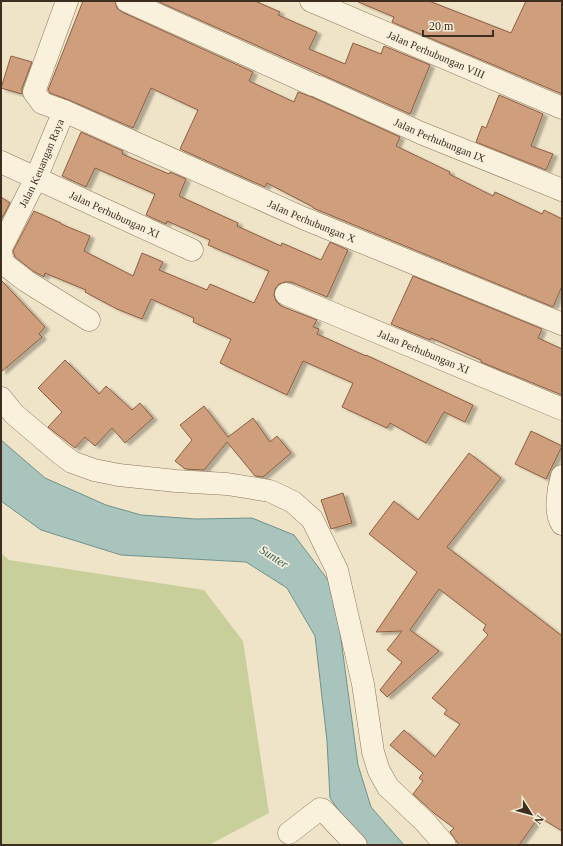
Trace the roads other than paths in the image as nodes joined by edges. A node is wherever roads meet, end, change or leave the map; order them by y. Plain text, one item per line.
1 (67, 1) edge
2 (126, 1) edge
3 (310, 1) edge
4 (562, 108) edge
5 (64, 111) junction
6 (1, 162) edge
7 (36, 178) junction
8 (562, 190) edge
9 (192, 250) dead end
10 (2, 255) edge
11 (286, 294) dead end
12 (89, 320) dead end
13 (562, 324) edge
14 (1, 398) edge
15 (562, 409) edge
16 (562, 476) edge
17 (562, 524) edge
18 (289, 833) dead end
19 (356, 845) edge
20 (445, 845) edge

1 - 5 street, Jalan Keuangan Raya
2 - 8 street, Jalan Perhubungan IX
3 - 4 street, Jalan Perhubungan VIII
5 - 7 street, Jalan Keuangan Raya
5 - 13 street, Jalan Perhubungan X
6 - 7 street, Jalan Perhubungan XI
7 - 9 street, Jalan Perhubungan XI
7 - 10 street, Jalan Keuangan Raya
10 - 12 street
11 - 15 street, Jalan Perhubungan XI
14 - 20 street
16 - 17 street
18 - 19 street

